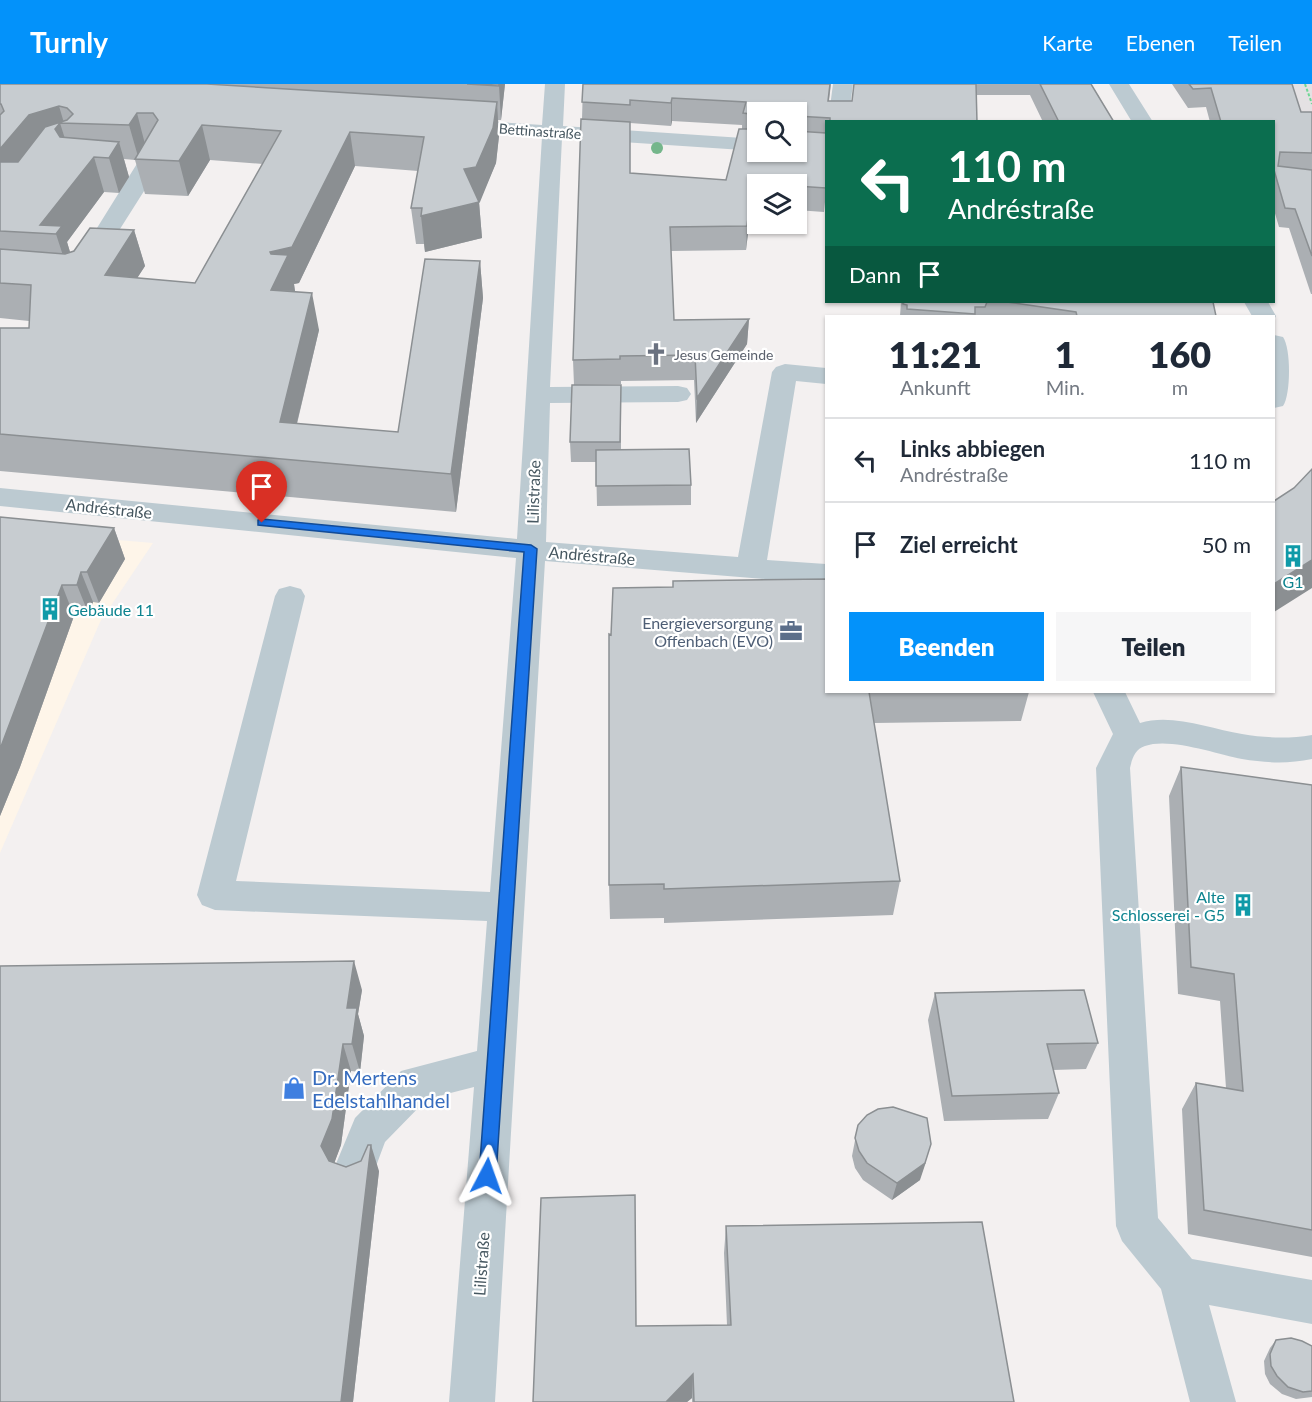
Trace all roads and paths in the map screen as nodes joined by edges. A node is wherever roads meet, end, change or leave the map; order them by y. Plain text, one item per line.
1 (555, 84) edge
2 (843, 84) edge
3 (1119, 84) edge
4 (1305, 84) edge
5 (1312, 104) edge
6 (838, 120) edge
7 (1142, 120) edge
8 (438, 124) edge
9 (552, 131) junction
10 (747, 144) edge
11 (124, 168) dead end
12 (76, 281) edge
13 (1275, 358) edge
14 (825, 376) edge
15 (1275, 388) edge
16 (678, 394) dead end
17 (537, 395) junction
18 (0, 497) edge
19 (531, 549) junction
20 (751, 568) junction
21 (825, 574) edge
22 (290, 596) dead end
23 (1109, 693) edge
24 (1131, 737) junction
25 (1312, 747) edge
26 (506, 908) junction
27 (495, 1064) junction
28 (354, 1171) edge
29 (1180, 1278) junction
30 (1312, 1302) edge
31 (472, 1402) edge
32 (1213, 1402) edge

1 - 9 street, Lilistraße
2 - 6 street
3 - 7 street
4 - 5 path
8 - 9 street, Bettinastraße
9 - 10 street, Bettinastraße
9 - 17 street, Lilistraße
11 - 12 street
13 - 15 street
14 - 20 street
16 - 17 street
17 - 19 street, Lilistraße
18 - 19 street, Andréstraße
19 - 20 street, Andréstraße
19 - 26 street, Lilistraße
20 - 21 street, Andréstraße
22 - 26 street
23 - 24 street
24 - 25 street
24 - 29 street
26 - 27 street, Lilistraße
27 - 28 street
27 - 31 street, Lilistraße
29 - 30 street
29 - 32 street

